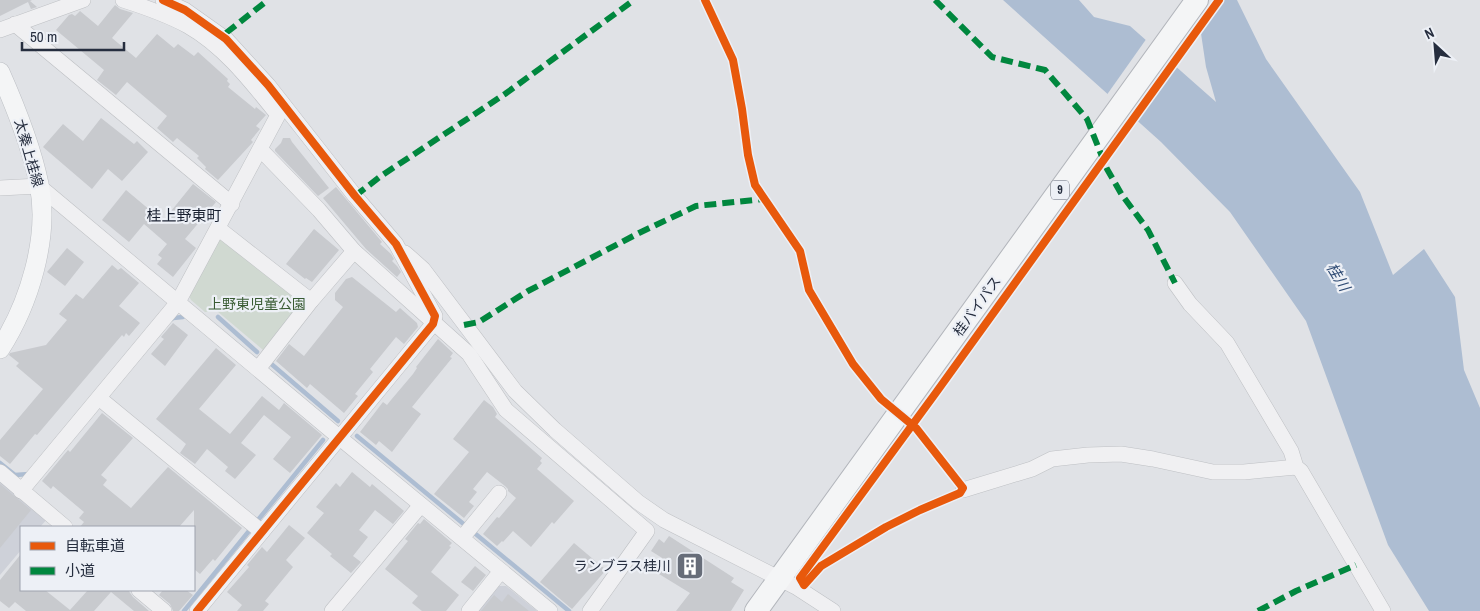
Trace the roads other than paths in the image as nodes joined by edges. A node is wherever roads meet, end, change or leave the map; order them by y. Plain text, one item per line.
1 (83, 0) edge
2 (123, 0) edge
3 (163, 0) edge
4 (1197, 0) edge
5 (15, 24) junction
6 (0, 30) edge
7 (0, 72) edge
8 (261, 150) junction
9 (39, 186) junction
10 (0, 188) edge
11 (232, 204) junction
12 (219, 228) junction
13 (396, 244) junction
14 (354, 251) junction
15 (1175, 283) dead end
16 (311, 301) junction
17 (178, 302) junction
18 (433, 324) junction
19 (0, 349) edge
20 (258, 369) junction
21 (99, 398) junction
22 (340, 438) junction
23 (1296, 467) junction
24 (0, 472) edge
25 (963, 490) dead end
26 (21, 491) junction
27 (499, 493) dead end
28 (421, 505) junction
29 (64, 526) edge
30 (262, 532) junction
31 (467, 532) junction
32 (501, 571) junction
33 (780, 579) junction
34 (140, 591) edge
35 (164, 611) edge
36 (197, 611) edge
37 (332, 611) edge
38 (469, 611) edge
39 (550, 611) edge
40 (590, 611) edge
41 (756, 611) edge
42 (832, 611) edge
43 (1383, 611) edge

1 - 5 street
2 - 8 street
3 - 13 street
4 - 33 highway, 桂バイパス / 9
5 - 6 street
5 - 11 street
7 - 9 main road, 太秦上桂線
8 - 11 street
8 - 14 street
9 - 10 street
9 - 17 street
9 - 19 main road, 太秦上桂線
11 - 12 street
12 - 16 street
12 - 17 street
13 - 18 street
13 - 33 street
14 - 16 street
14 - 18 street
15 - 23 street
16 - 20 street
17 - 20 street
17 - 21 street
18 - 22 street
18 - 40 street
20 - 22 street
21 - 26 street
21 - 30 street
22 - 28 street
22 - 30 street
23 - 25 street
23 - 43 street
24 - 26 street
26 - 29 street
27 - 31 street
28 - 31 street
28 - 37 street
30 - 36 street
31 - 32 street
32 - 38 street
32 - 39 street
33 - 41 highway, 桂バイパス / 9
33 - 42 street
34 - 35 street

